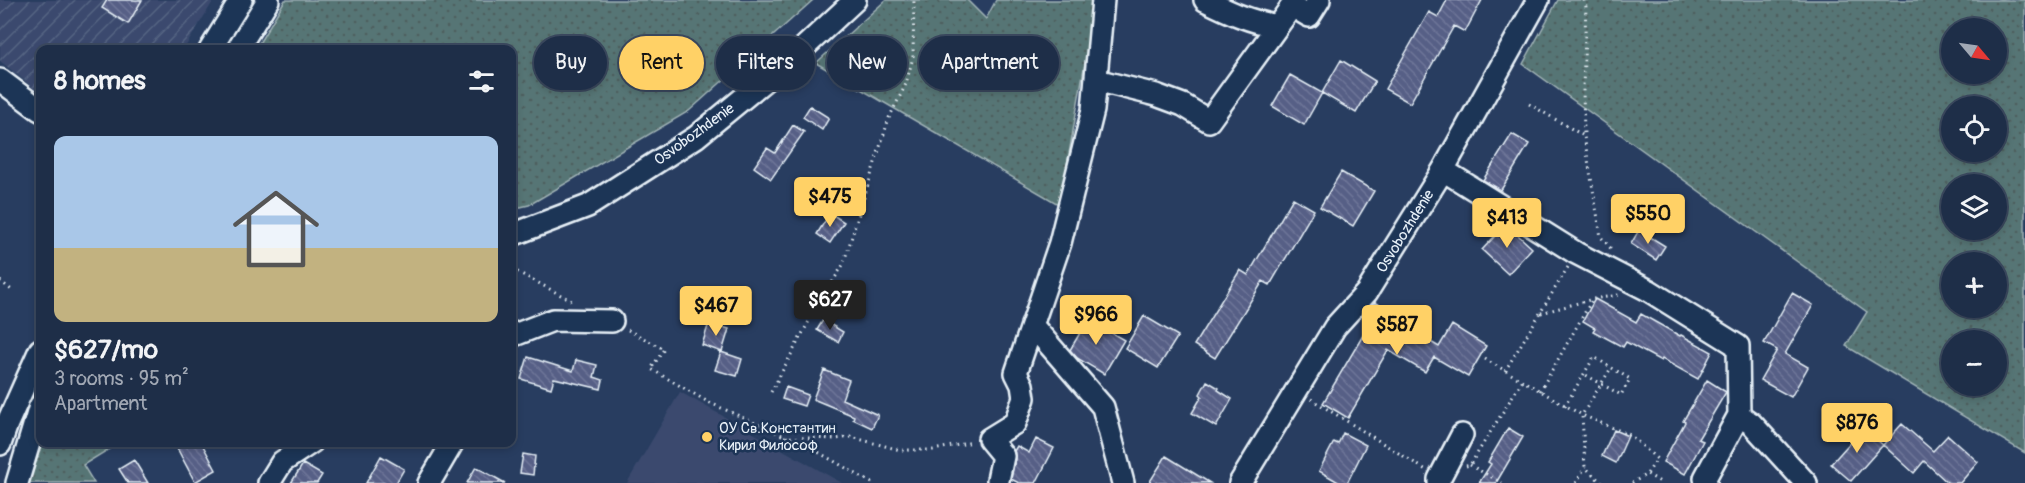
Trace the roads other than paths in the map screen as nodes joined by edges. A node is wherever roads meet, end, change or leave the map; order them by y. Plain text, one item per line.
1 (241, 0) edge
2 (267, 0) edge
3 (855, 0) edge
4 (1103, 0) edge
5 (1205, 0) edge
6 (1319, 0) edge
7 (1535, 1) edge
8 (1287, 3) edge
9 (1277, 26) junction
10 (213, 45) edge
11 (240, 45) edge
12 (0, 80) edge
13 (1096, 80) junction
14 (36, 107) edge
15 (1443, 170) junction
16 (516, 233) edge
17 (612, 321) road end
18 (1032, 325) junction
19 (516, 335) edge
20 (36, 359) edge
21 (1739, 415) junction
22 (36, 419) edge
23 (1461, 435) dead end
24 (0, 444) edge
25 (304, 447) edge
26 (450, 447) edge
27 (998, 480) dead end
28 (1439, 481) edge
29 (17, 483) edge
30 (269, 483) edge
31 (429, 483) edge
32 (1123, 483) edge
33 (1240, 483) edge
34 (1706, 483) edge
35 (1806, 483) edge

1 - 10 street
2 - 11 street
3 - 16 street, Osvobozhdenie
4 - 13 street
5 - 9 street
6 - 8 street
7 - 15 street, Osvobozhdenie
8 - 9 street
9 - 13 street
12 - 14 street
13 - 18 street
15 - 21 street
15 - 33 street, Osvobozhdenie
17 - 19 street
18 - 27 street
18 - 32 street
20 - 24 street
21 - 34 street
21 - 35 street
22 - 29 street
23 - 28 street
25 - 30 street
26 - 31 street

